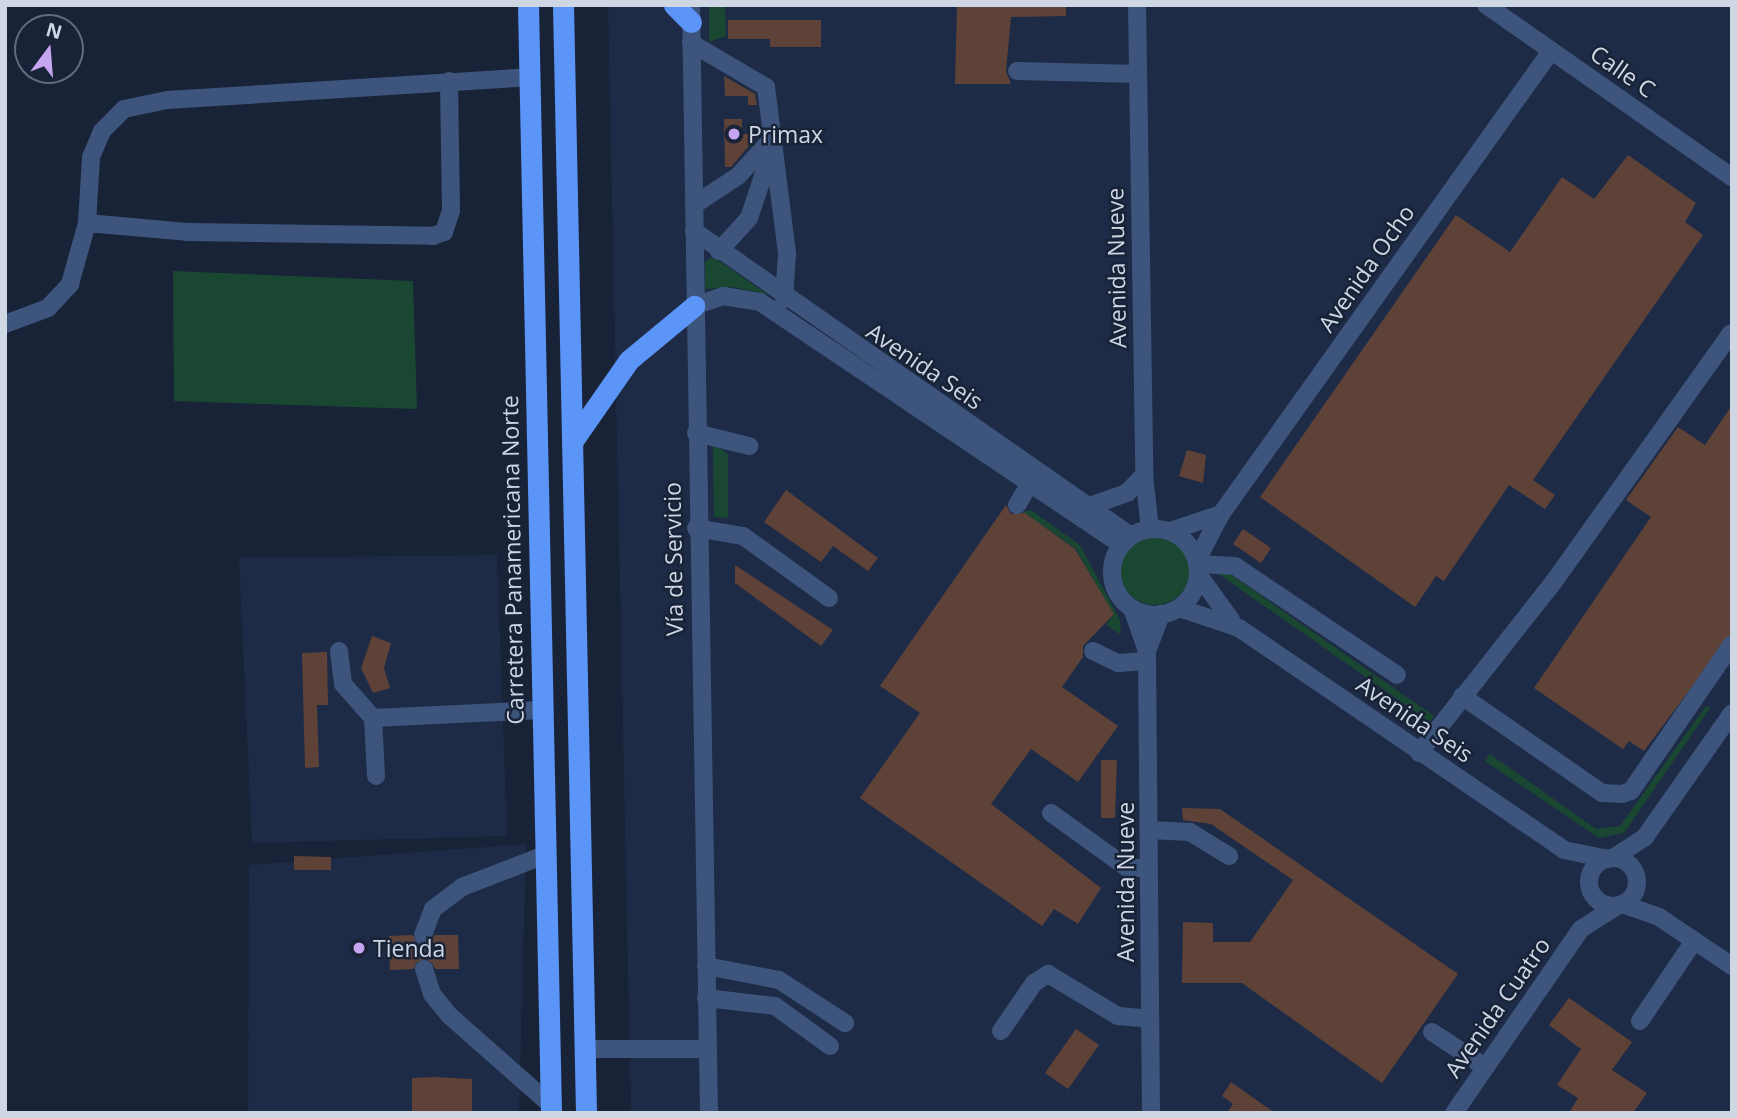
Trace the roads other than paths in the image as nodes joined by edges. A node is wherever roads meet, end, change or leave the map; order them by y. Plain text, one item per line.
1 (528, 5) edge
2 (564, 5) edge
3 (674, 5) edge
4 (1137, 5) edge
5 (1486, 5) edge
6 (691, 24) edge
7 (1551, 51) junction
8 (1017, 71) dead end
9 (1138, 74) junction
10 (529, 77) junction
11 (449, 81) junction
12 (772, 135) junction
13 (1732, 177) edge
14 (694, 205) junction
15 (87, 223) junction
16 (694, 231) junction
17 (719, 251) junction
18 (784, 299) junction
19 (694, 306) junction
20 (5, 324) edge
21 (1731, 332) edge
22 (696, 433) junction
23 (573, 441) junction
24 (749, 446) dead end
25 (1144, 475) junction
26 (1034, 477) junction
27 (1017, 505) dead end
28 (1089, 507) junction
29 (1071, 510) junction
30 (1221, 514) junction
31 (696, 527) junction
32 (1150, 529) junction
33 (1170, 531) junction
34 (1126, 540) junction
35 (1197, 566) junction
36 (829, 598) dead end
37 (1132, 608) junction
38 (1179, 608) junction
39 (1161, 614) junction
40 (1238, 628) junction
41 (1732, 644) edge
42 (339, 651) dead end
43 (1093, 651) dead end
44 (577, 652) junction
45 (540, 655) junction
46 (1147, 656) junction
47 (1397, 675) dead end
48 (1462, 696) junction
49 (542, 710) junction
50 (1732, 713) edge
51 (373, 718) junction
52 (1419, 753) junction
53 (376, 776) dead end
54 (1052, 813) dead end
55 (1149, 830) junction
56 (1645, 837) junction
57 (1564, 849) junction
58 (545, 855) junction
59 (1229, 856) dead end
60 (1610, 859) junction
61 (1149, 869) junction
62 (1637, 880) junction
63 (1589, 888) junction
64 (1620, 905) junction
65 (1658, 917) junction
66 (1581, 929) junction
67 (423, 935) tunnel mouth
68 (1694, 941) junction
69 (706, 966) junction
70 (1732, 966) edge
71 (425, 969) tunnel mouth
72 (706, 998) junction
73 (1150, 1019) junction
74 (1640, 1021) dead end
75 (845, 1023) dead end
76 (1001, 1031) dead end
77 (1432, 1032) dead end
78 (830, 1046) dead end
79 (585, 1049) junction
80 (707, 1049) junction
81 (1485, 1067) junction
82 (551, 1109) edge
83 (586, 1113) edge
84 (709, 1113) edge
85 (1151, 1113) edge
86 (1454, 1113) edge

1 - 10 highway, Carretera Panamericana Norte
2 - 23 highway
3 - 6 highway
4 - 9 street, Avenida Nueve
5 - 7 street, Calle C
6 - 12 street
6 - 14 street, Vía de Servicio
7 - 13 street, Calle C
7 - 30 street, Avenida Ocho
8 - 9 street
9 - 25 street, Avenida Nueve
10 - 11 street
10 - 45 highway, Carretera Panamericana Norte
11 - 15 street
11 - 15 street
12 - 14 street
12 - 17 street
12 - 18 street
14 - 16 street, Vía de Servicio
15 - 20 street
16 - 17 street, Avenida Seis
16 - 19 street, Vía de Servicio
17 - 18 street, Avenida Seis
18 - 26 street, Avenida Seis
19 - 22 street, Vía de Servicio
19 - 23 highway
19 - 26 street, Avenida Seis
21 - 48 street
22 - 24 street
22 - 31 street, Vía de Servicio
23 - 44 highway
25 - 28 street
25 - 32 street, Avenida Nueve
26 - 27 street
26 - 28 street, Avenida Seis
26 - 29 street, Avenida Seis
28 - 29 street
28 - 34 street, Avenida Seis
29 - 34 street, Avenida Seis
30 - 33 street
30 - 35 street, Avenida Ocho
31 - 36 street
31 - 69 street, Vía de Servicio
32 - 33 street
32 - 34 street
33 - 35 street
34 - 37 street
35 - 38 street
35 - 40 street, Avenida Seis
35 - 47 street
37 - 39 street
37 - 46 street, Avenida Nueve
38 - 39 street
38 - 40 street, Avenida Seis
39 - 46 street, Avenida Nueve
40 - 52 street, Avenida Seis
41 - 48 street
42 - 51 street
43 - 46 street
44 - 45 highway
44 - 79 highway
45 - 49 highway, Carretera Panamericana Norte
46 - 55 street, Avenida Nueve
48 - 52 street
49 - 51 street
49 - 58 highway, Carretera Panamericana Norte
50 - 56 street
51 - 53 street
52 - 57 street, Avenida Seis
54 - 61 street
55 - 59 street
55 - 61 street, Avenida Nueve
56 - 60 street
56 - 62 street
57 - 60 street
57 - 63 street
58 - 67 street
58 - 82 highway, Carretera Panamericana Norte
60 - 62 street
60 - 63 street
61 - 73 street, Avenida Nueve
62 - 64 street
62 - 65 street
63 - 64 street
63 - 66 street, Avenida Cuatro
64 - 65 street
64 - 66 street, Avenida Cuatro
65 - 68 street
66 - 81 street, Avenida Cuatro
68 - 70 street
68 - 74 street
69 - 72 street, Vía de Servicio
69 - 75 street
71 - 82 street
72 - 78 street
72 - 80 street, Vía de Servicio
73 - 76 street
73 - 85 street, Avenida Nueve
77 - 81 street
79 - 80 street
79 - 83 highway
80 - 84 street, Vía de Servicio
81 - 86 street, Avenida Cuatro

